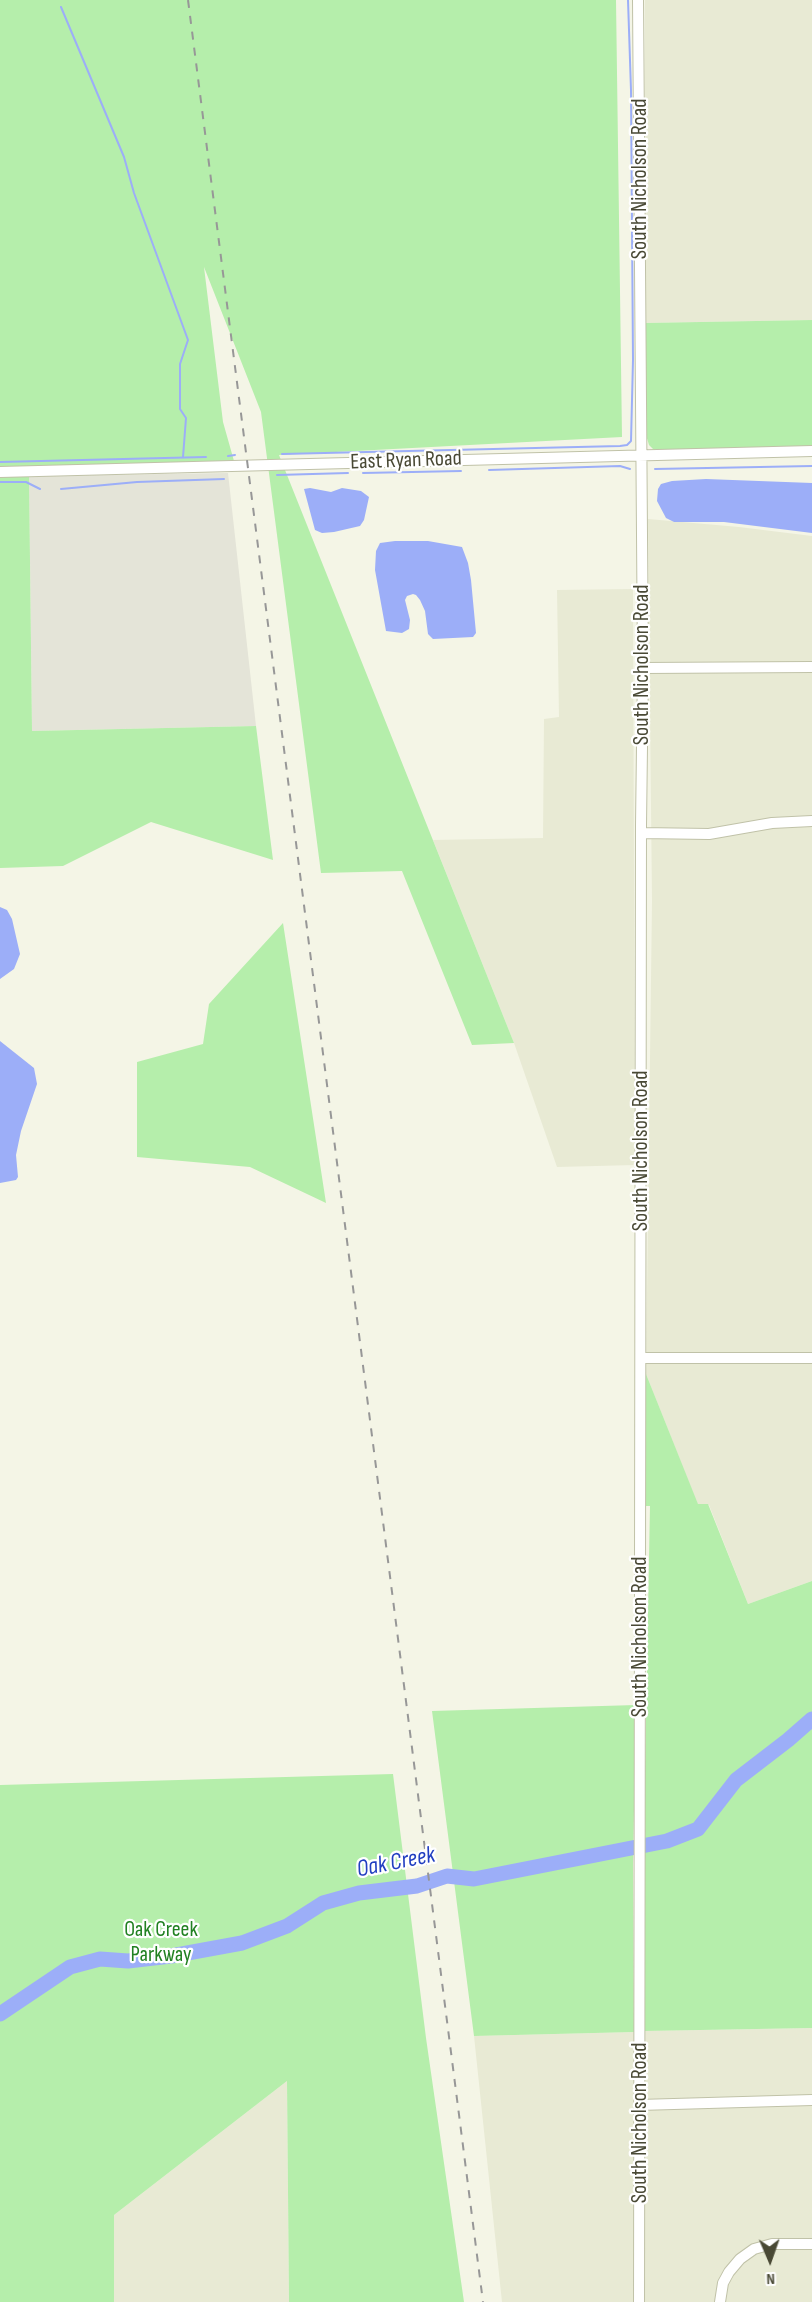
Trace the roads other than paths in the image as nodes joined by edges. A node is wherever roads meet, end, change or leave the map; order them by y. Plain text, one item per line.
1 (638, 0) edge
2 (812, 452) edge
3 (642, 455) junction
4 (0, 472) edge
5 (812, 667) edge
6 (643, 668) junction
7 (812, 821) edge
8 (641, 833) junction
9 (642, 1358) junction
10 (812, 1358) edge
11 (812, 2100) edge
12 (639, 2104) junction
13 (812, 2244) edge
14 (639, 2302) edge
15 (720, 2302) edge

1 - 3 street, South Nicholson Road
2 - 3 street, East Ryan Road
3 - 4 street, East Ryan Road
3 - 6 street, South Nicholson Road
5 - 6 street
6 - 8 street, South Nicholson Road
7 - 8 street
8 - 9 street, South Nicholson Road
9 - 10 street
9 - 12 street, South Nicholson Road
11 - 12 street
12 - 14 street, South Nicholson Road
13 - 15 street

